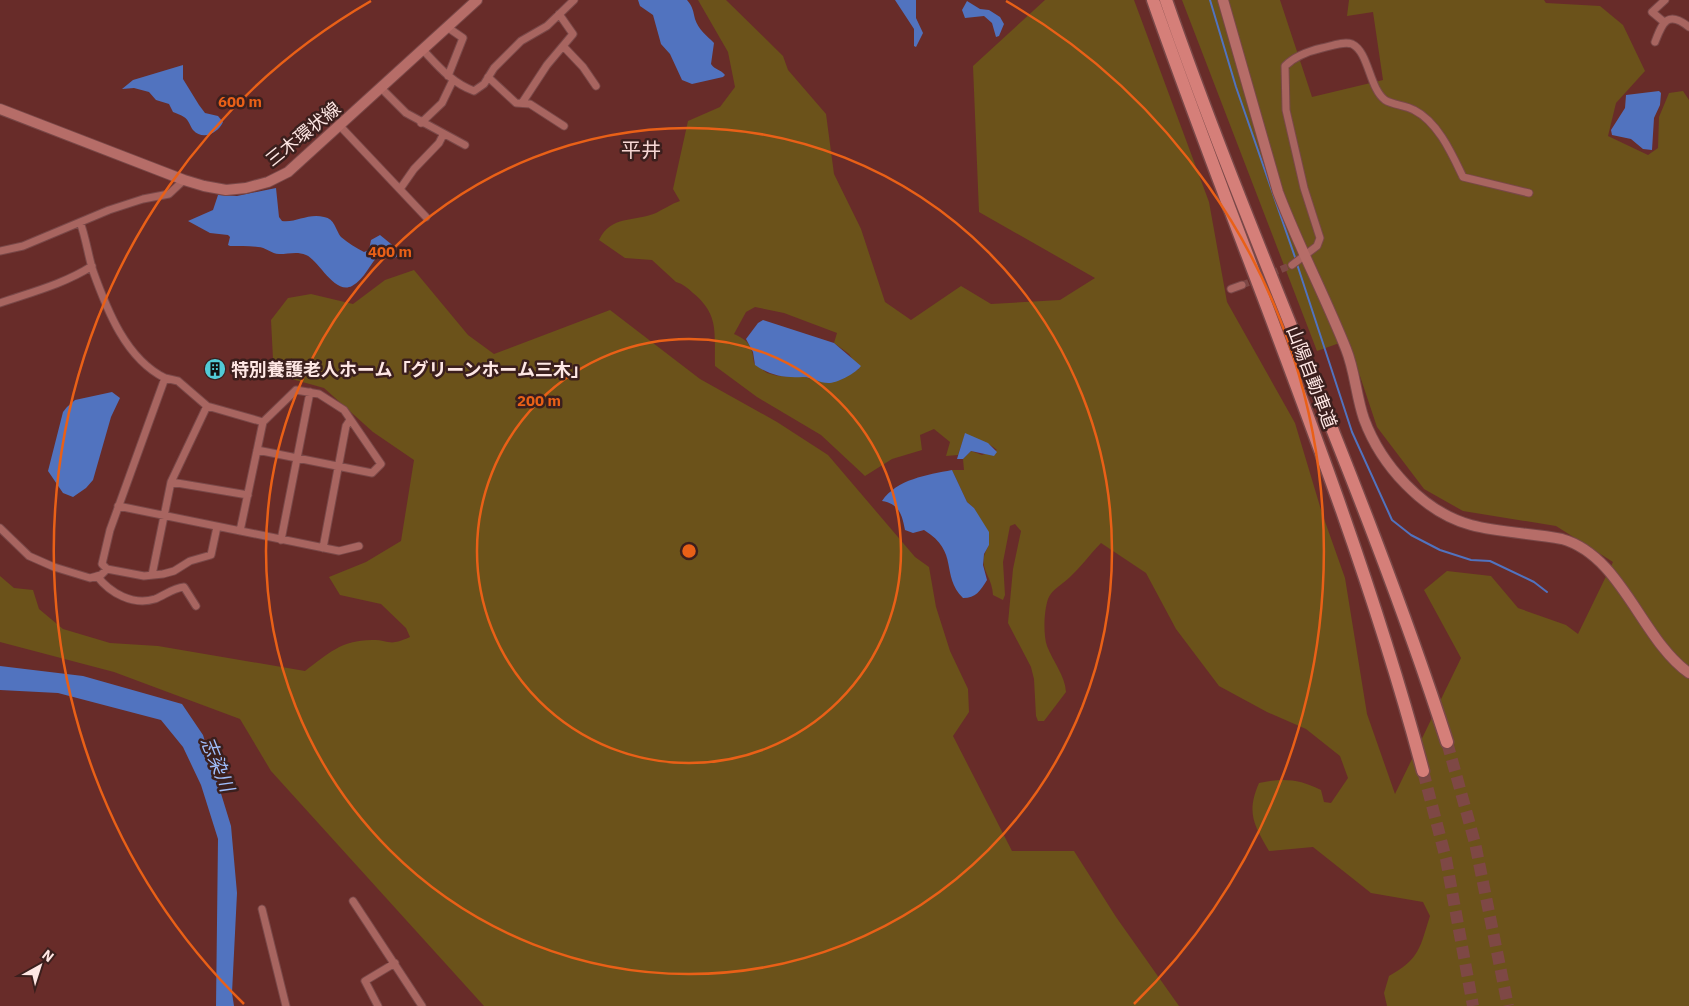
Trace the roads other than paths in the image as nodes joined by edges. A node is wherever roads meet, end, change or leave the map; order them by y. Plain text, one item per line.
1 (477, 0) edge
2 (574, 0) edge
3 (1153, 0) edge
4 (1166, 0) edge
5 (1223, 0) edge
6 (1665, 0) edge
7 (559, 14) junction
8 (1664, 22) junction
9 (447, 27) junction
10 (1689, 27) edge
11 (1655, 42) dead end
12 (564, 47) junction
13 (423, 50) junction
14 (488, 77) junction
15 (451, 78) junction
16 (596, 86) dead end
17 (382, 89) junction
18 (522, 103) junction
19 (0, 109) edge
20 (421, 122) junction
21 (340, 126) junction
22 (564, 126) dead end
23 (443, 135) junction
24 (465, 145) dead end
25 (184, 180) junction
26 (400, 189) junction
27 (1529, 193) dead end
28 (426, 217) dead end
29 (80, 222) junction
30 (0, 251) edge
31 (1304, 256) junction
32 (1292, 265) tunnel mouth
33 (92, 266) junction
34 (1242, 284) tunnel mouth
35 (1231, 289) dead end
36 (0, 303) edge
37 (165, 378) junction
38 (310, 392) junction
39 (207, 406) junction
40 (350, 420) junction
41 (263, 422) junction
42 (257, 450) junction
43 (297, 458) junction
44 (338, 466) junction
45 (171, 482) junction
46 (248, 495) junction
47 (118, 506) junction
48 (164, 516) junction
49 (217, 527) junction
50 (0, 528) edge
51 (240, 532) junction
52 (281, 540) junction
53 (359, 546) dead end
54 (323, 548) junction
55 (106, 568) junction
56 (152, 575) junction
57 (98, 576) junction
58 (196, 606) dead end
59 (1689, 673) edge
60 (1447, 742) tunnel mouth
61 (1423, 771) tunnel mouth
62 (353, 900) dead end
63 (262, 909) dead end
64 (394, 963) junction
65 (286, 1006) edge
66 (378, 1006) edge
67 (422, 1006) edge

1 - 9 street, 三木環状線
2 - 7 street
3 - 61 highway, 山陽自動車道
4 - 60 highway, 山陽自動車道
5 - 31 street
6 - 8 street
7 - 12 street
7 - 14 street
8 - 10 street
8 - 11 street
9 - 13 street, 三木環状線
9 - 15 street
12 - 16 street
12 - 18 street
13 - 15 street
13 - 17 street, 三木環状線
14 - 15 street
14 - 18 street
15 - 20 street
17 - 20 street
17 - 21 street, 三木環状線
18 - 22 street
19 - 25 street, 三木環状線
20 - 23 street
21 - 25 street, 三木環状線
21 - 26 street
23 - 24 street
23 - 26 street
25 - 29 street
26 - 28 street
27 - 31 street
29 - 30 street
29 - 33 street
31 - 32 street
31 - 59 street
33 - 36 street
33 - 37 street
34 - 35 street
37 - 39 street
37 - 47 street
38 - 40 street
38 - 41 street
38 - 43 street
39 - 41 street
39 - 45 street
40 - 44 street
40 - 44 street
41 - 42 street
42 - 43 street
42 - 46 street
43 - 44 street
43 - 52 street
44 - 54 street
45 - 46 street
45 - 48 street
46 - 51 street
47 - 48 street
47 - 55 street
48 - 49 street
48 - 56 street
49 - 51 street
49 - 56 street
50 - 57 street
51 - 52 street
52 - 54 street
53 - 54 street
55 - 56 street
55 - 57 street
57 - 58 street
62 - 64 street
63 - 65 street
64 - 66 street
64 - 67 street

